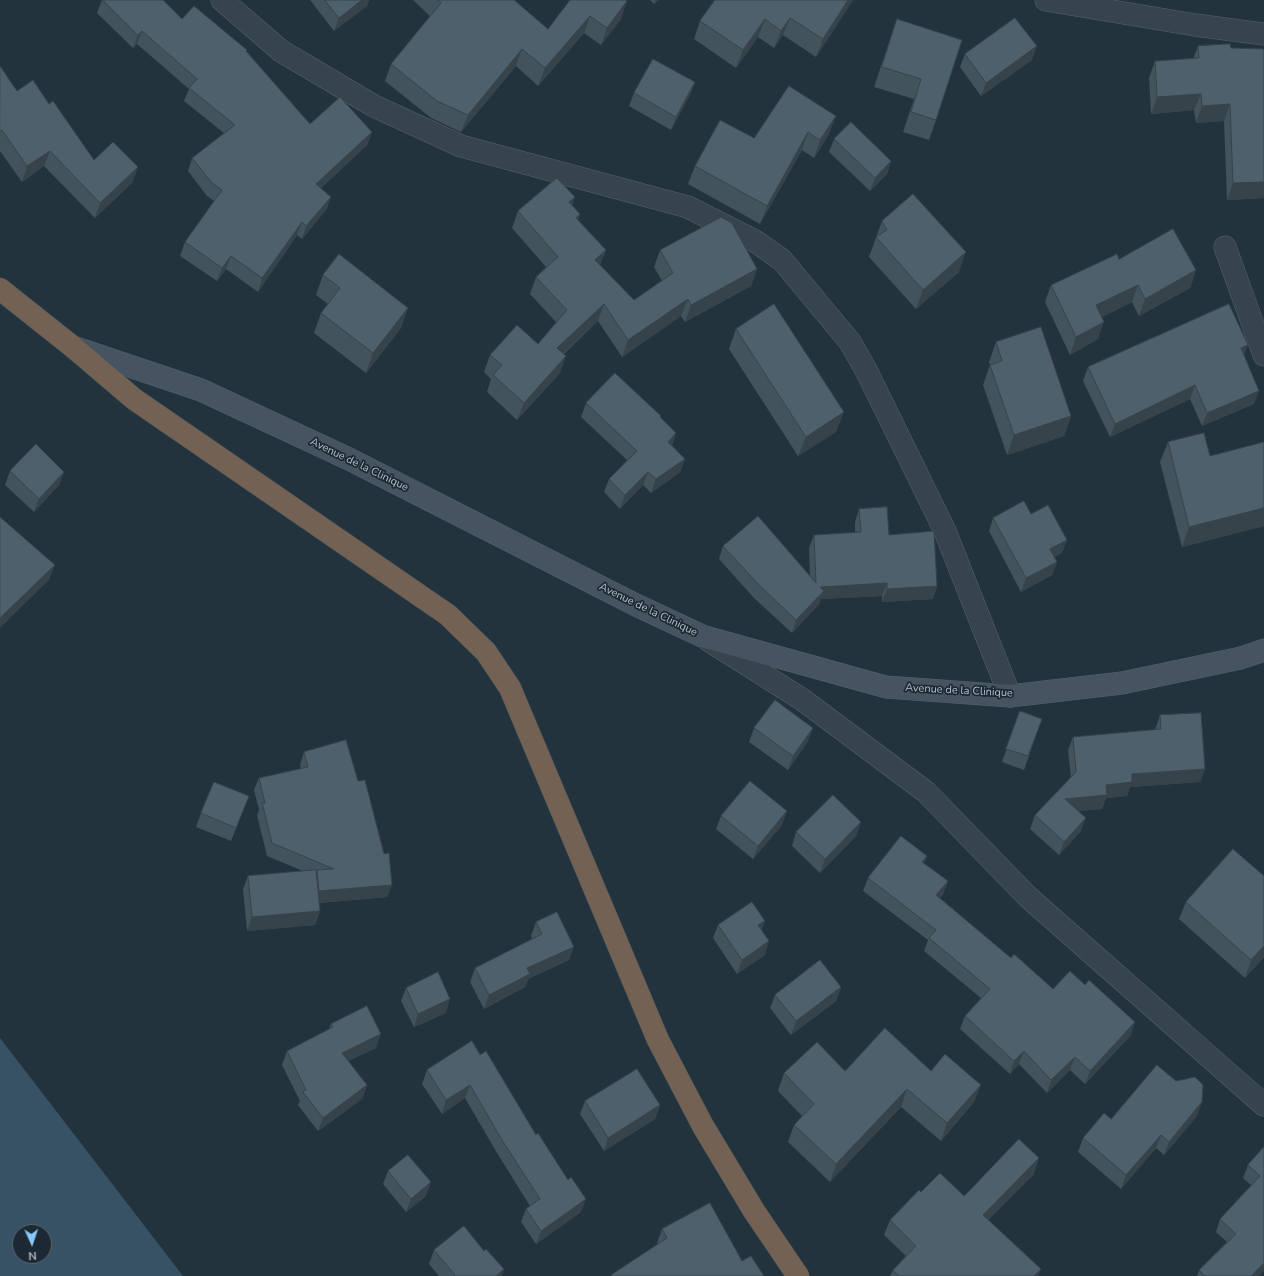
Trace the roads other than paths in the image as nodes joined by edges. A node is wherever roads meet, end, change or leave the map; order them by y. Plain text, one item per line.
1 (222, 0) edge
2 (1046, 0) edge
3 (1264, 34) edge
4 (1224, 247) dead end
5 (0, 289) edge
6 (73, 347) junction
7 (1264, 355) edge
8 (702, 636) junction
9 (1264, 650) edge
10 (1010, 696) junction
11 (1264, 1105) edge
12 (798, 1276) edge

1 - 10 street
2 - 3 street
4 - 7 street
5 - 6 highway
6 - 8 street, Avenue de la Clinique
6 - 12 highway
8 - 10 street, Avenue de la Clinique
8 - 11 street
9 - 10 street, Avenue de la Clinique

